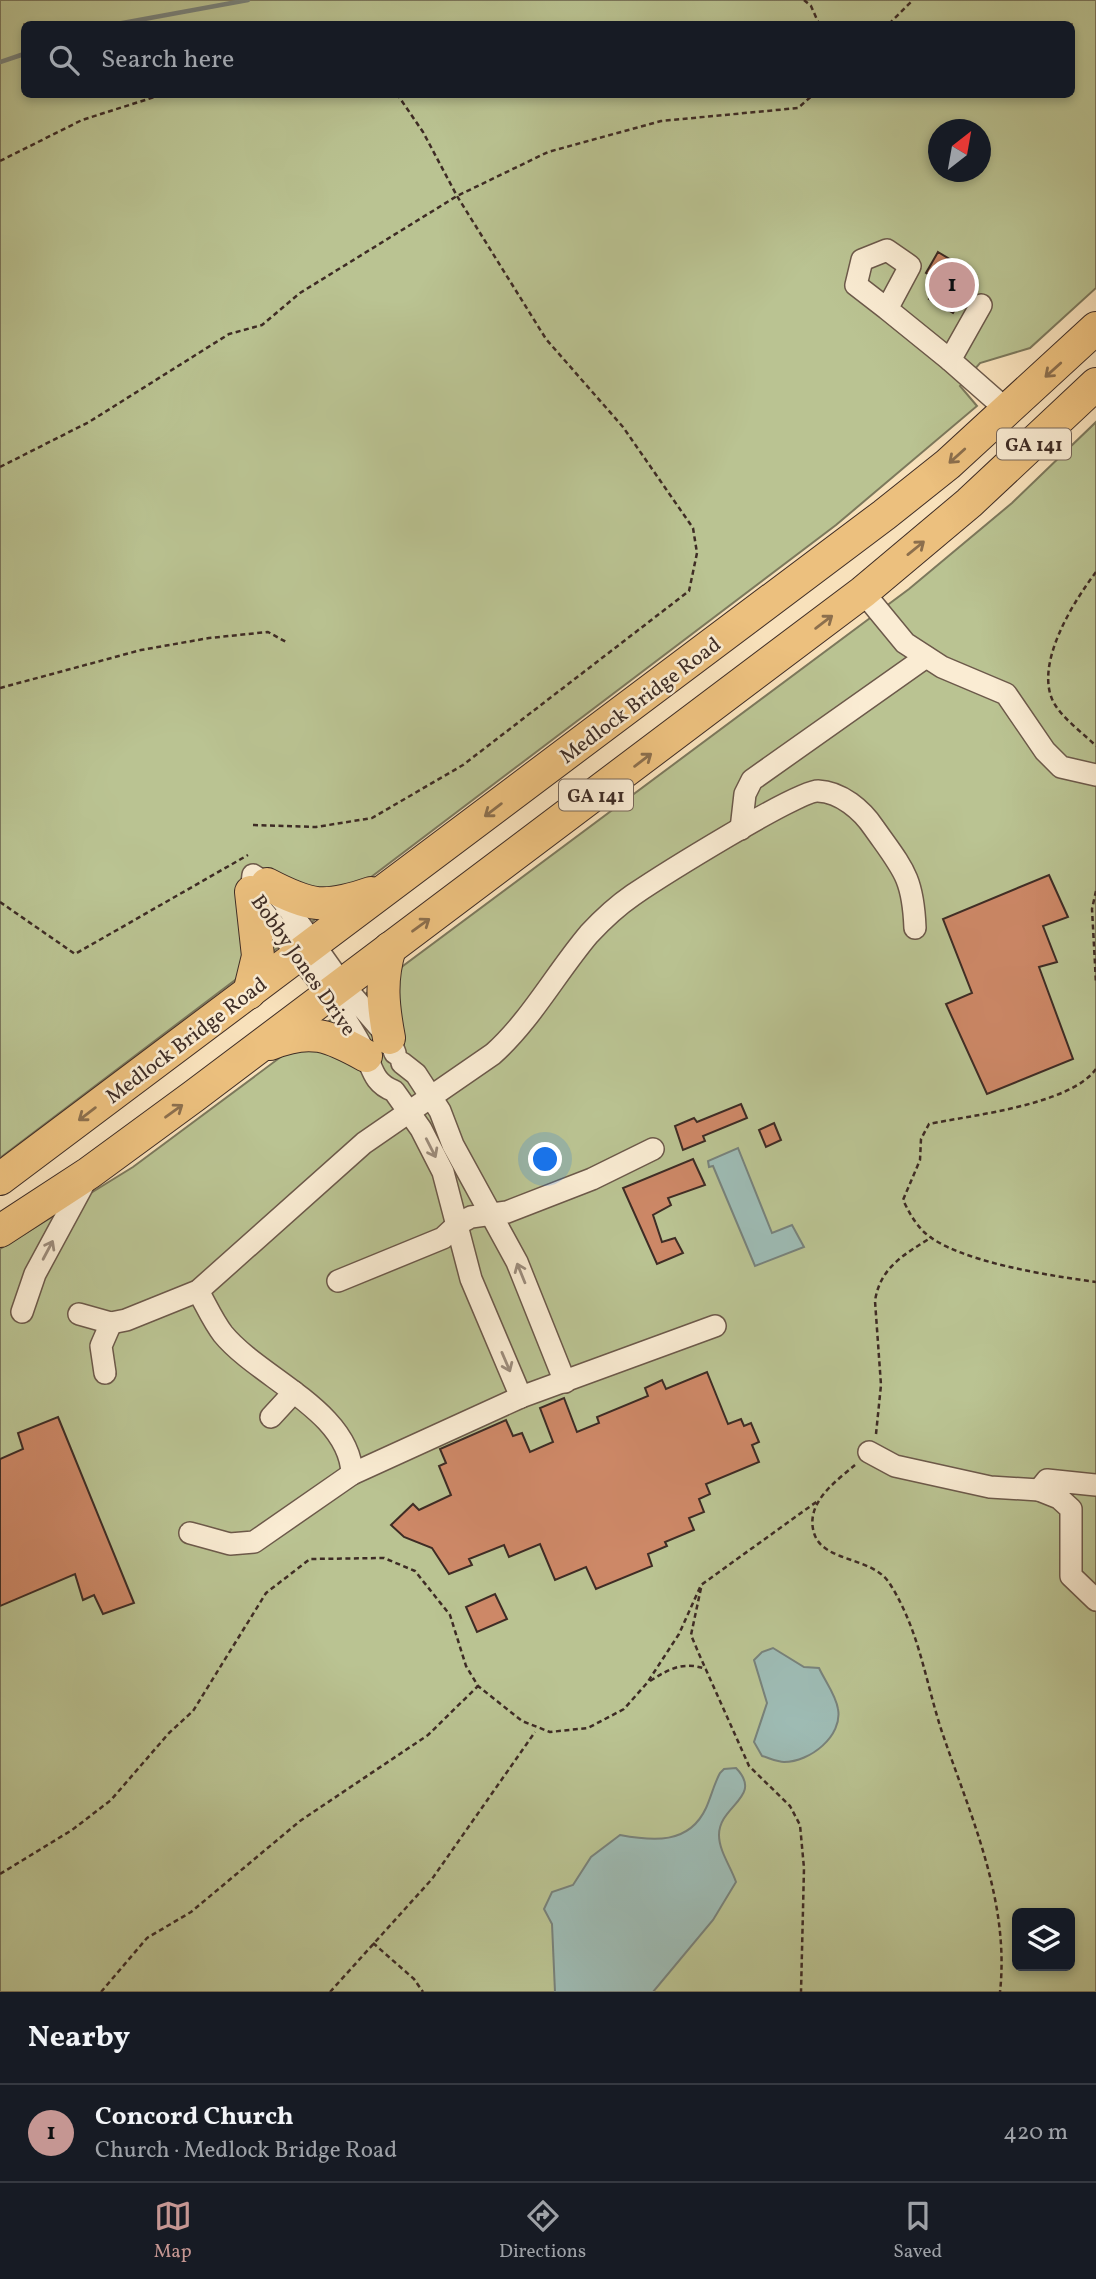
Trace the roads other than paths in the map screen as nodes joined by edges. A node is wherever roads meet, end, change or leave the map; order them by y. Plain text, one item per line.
1 (981, 305) dead end
2 (887, 309) dead end
3 (1096, 328) edge
4 (950, 360) junction
5 (1096, 384) edge
6 (1008, 411) junction
7 (863, 592) junction
8 (926, 657) junction
9 (1096, 775) edge
10 (741, 830) junction
11 (392, 886) junction
12 (259, 888) junction
13 (915, 928) dead end
14 (390, 948) junction
15 (306, 950) junction
16 (335, 990) junction
17 (249, 993) junction
18 (253, 1052) junction
19 (394, 1057) junction
20 (430, 1095) junction
21 (408, 1110) junction
22 (653, 1149) dead end
23 (89, 1173) junction
24 (0, 1179) edge
25 (489, 1215) junction
26 (458, 1224) junction
27 (0, 1231) edge
28 (338, 1280) dead end
29 (198, 1291) junction
30 (22, 1312) dead end
31 (79, 1314) dead end
32 (111, 1323) junction
33 (715, 1326) dead end
34 (105, 1373) dead end
35 (565, 1382) junction
36 (293, 1392) junction
37 (521, 1397) junction
38 (271, 1416) dead end
39 (869, 1452) road end
40 (352, 1474) junction
41 (1096, 1485) edge
42 (1039, 1490) junction
43 (1096, 1493) edge
44 (1072, 1525) junction
45 (190, 1533) dead end
46 (1096, 1600) edge

1 - 4 lane
2 - 4 lane
3 -> 6 highway, Medlock Bridge Road / GA 141
4 - 6 lane
7 -> 5 highway, GA 141
6 -> 11 highway, Medlock Bridge Road / GA 141
7 - 8 lane
14 -> 7 highway, GA 141
8 - 9 lane
8 - 10 lane
10 - 13 lane
10 - 20 lane
11 - 12 highway
11 - 15 highway, Medlock Bridge Road / GA 141
12 - 15 lane, Bobby Jones Drive
12 - 17 highway
14 - 16 highway, GA 141
14 - 19 highway
15 - 16 lane, Bobby Jones Drive
15 - 17 highway, Medlock Bridge Road / GA 141
16 - 18 highway, GA 141
16 - 19 lane, Bobby Jones Drive
16 - 19 lane, Bobby Jones Drive
17 -> 24 highway, Medlock Bridge Road / GA 141
18 - 19 highway
23 -> 18 highway, GA 141
19 - 20 lane, Bobby Jones Drive
19 - 21 lane, Bobby Jones Drive
20 - 21 lane
20 - 25 lane, Bobby Jones Drive
21 -> 26 lane, Bobby Jones Drive
21 - 29 lane
22 - 25 lane
23 - 27 highway, GA 141
30 -> 23 lane
25 - 26 lane
35 -> 25 lane, Bobby Jones Drive
26 - 28 lane
26 -> 37 lane, Bobby Jones Drive
29 - 32 lane
29 - 36 lane
31 - 32 lane
32 - 34 lane
33 - 35 lane
35 - 37 lane
36 - 38 lane
36 - 40 lane
37 - 40 lane
39 - 42 lane
40 - 45 lane
41 - 42 lane
42 - 44 lane
43 - 44 lane
44 - 46 lane

